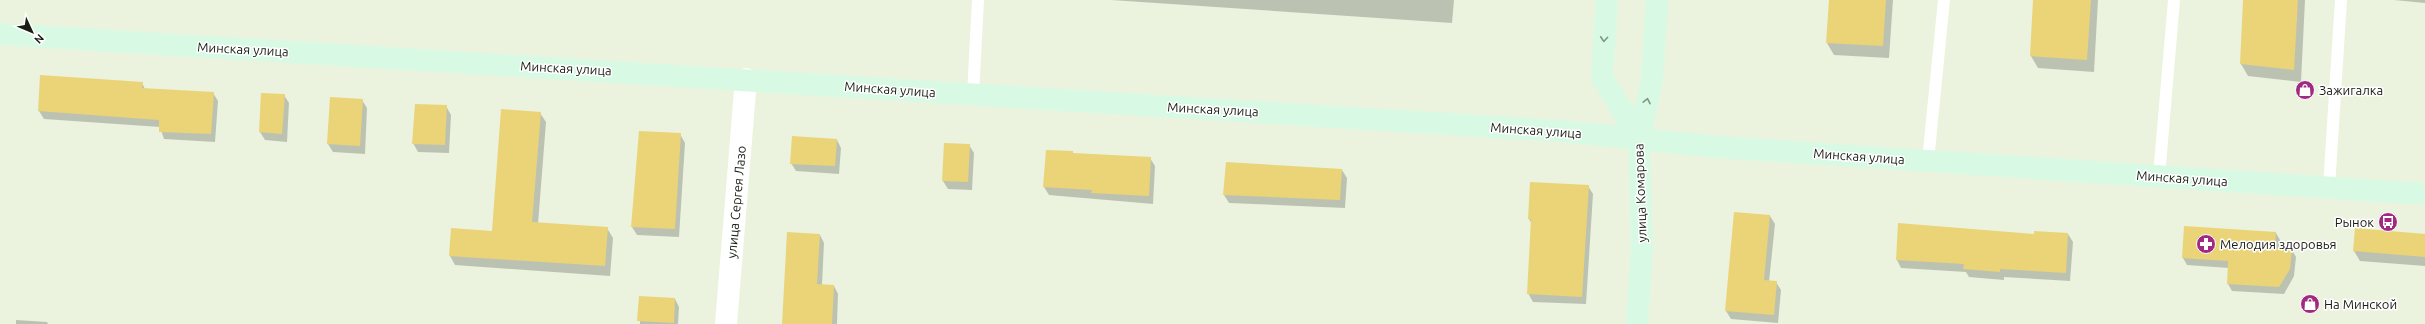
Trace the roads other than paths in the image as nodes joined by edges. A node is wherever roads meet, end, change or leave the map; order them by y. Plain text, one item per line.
1 (978, 0) edge
2 (1607, 0) edge
3 (1657, 0) edge
4 (1944, 0) edge
5 (2174, 0) edge
6 (2341, 0) edge
7 (0, 34) edge
8 (746, 79) junction
9 (973, 95) junction
10 (1639, 139) junction
11 (1928, 161) junction
12 (2159, 176) junction
13 (2329, 187) junction
14 (2425, 194) edge
15 (726, 324) edge
16 (1637, 324) edge

1 - 9 lane
2 -> 10 main road, улица Комарова
10 -> 3 main road
4 - 11 lane
5 - 12 lane
6 - 13 lane
7 - 8 main road, Минская улица
8 - 9 main road, Минская улица
8 - 15 street, улица Сергея Лазо
9 - 10 main road, Минская улица
10 - 11 main road, Минская улица
10 - 16 main road, улица Комарова
11 - 12 main road, Минская улица
12 - 13 main road, Минская улица
13 - 14 main road, Минская улица

